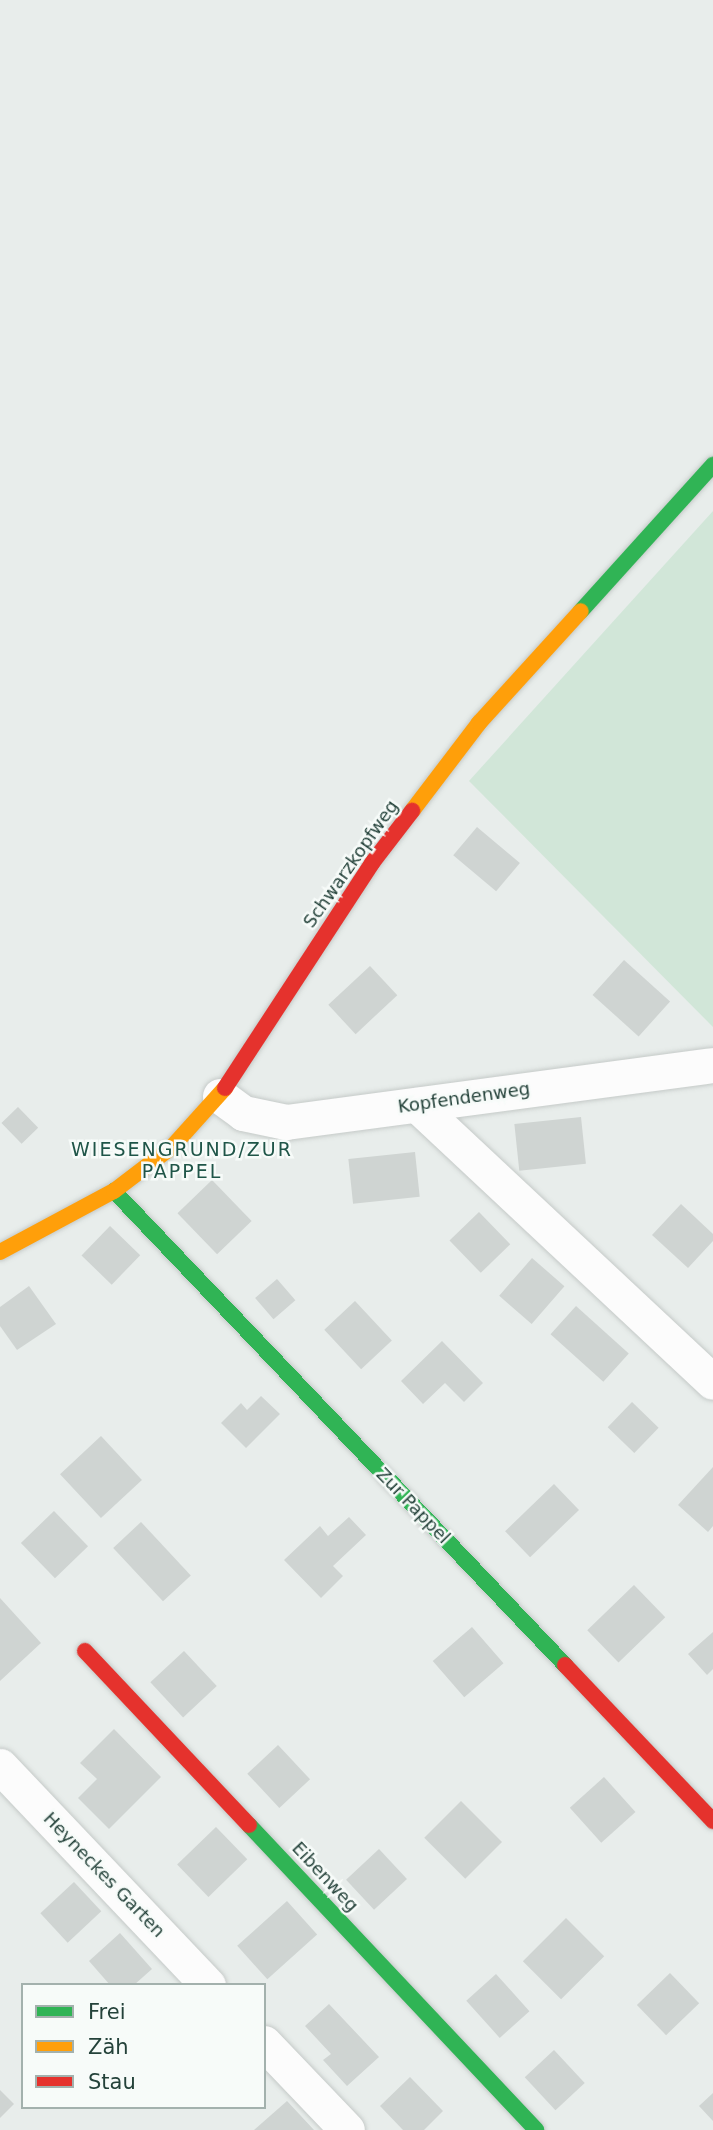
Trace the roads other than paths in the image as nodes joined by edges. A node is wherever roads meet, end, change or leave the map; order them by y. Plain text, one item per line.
1 (713, 465) edge
2 (713, 1065) edge
3 (220, 1096) junction
4 (417, 1105) junction
5 (114, 1191) junction
6 (0, 1252) edge
7 (713, 1382) edge
8 (85, 1651) dead end
9 (0, 1766) edge
10 (713, 1821) edge
11 (206, 1983) edge
12 (266, 2045) edge
13 (347, 2130) edge
14 (536, 2130) edge

1 - 3 street, Schwarzkopfweg
2 - 4 street, Kopfendenweg
3 - 4 street, Kopfendenweg
3 - 5 street, Schwarzkopfweg
4 - 7 street
5 - 6 street, Schwarzkopfweg
5 - 10 street, Zur Pappel
8 - 14 street, Eibenweg
9 - 11 street, Heyneckes Garten
12 - 13 street

